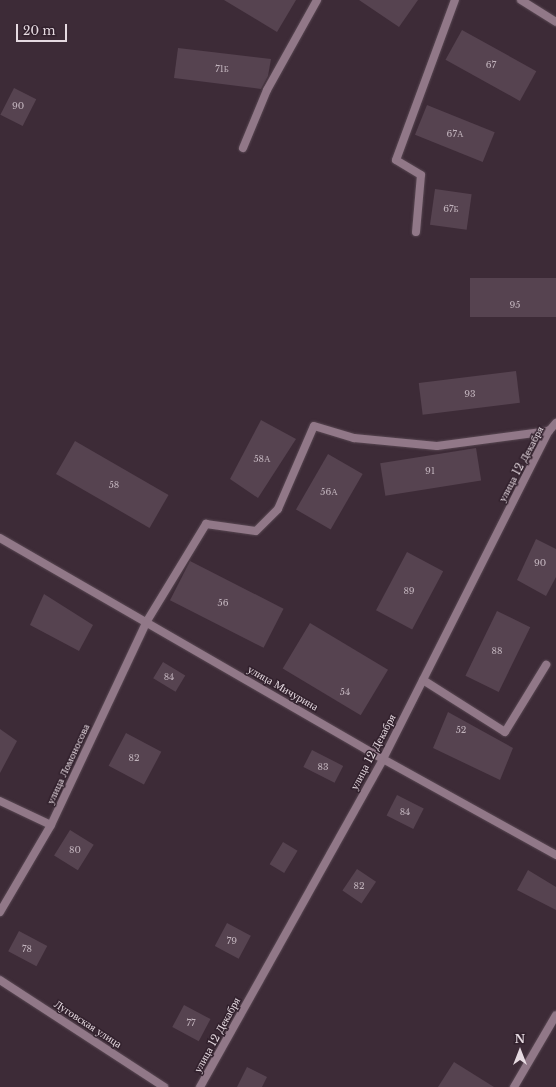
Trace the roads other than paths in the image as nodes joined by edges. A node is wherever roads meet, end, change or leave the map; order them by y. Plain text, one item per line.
1 (317, 0) edge
2 (455, 0) edge
3 (521, 0) edge
4 (556, 22) edge
5 (243, 148) dead end
6 (416, 232) dead end
7 (556, 423) edge
8 (552, 432) edge
9 (0, 538) edge
10 (148, 621) junction
11 (546, 665) dead end
12 (423, 680) junction
13 (383, 759) junction
14 (0, 801) edge
15 (52, 825) junction
16 (556, 855) edge
17 (0, 912) edge
18 (0, 980) edge
19 (556, 1015) edge
20 (164, 1087) edge
21 (200, 1087) edge
22 (514, 1087) edge

1 - 5 street
2 - 6 street
3 - 4 street
7 - 8 street, улица 12 Декабря
8 - 10 street, улица Ломоносова
8 - 12 street, улица 12 Декабря
9 - 10 street, улица Мичурина
10 - 13 street, улица Мичурина
10 - 15 street, улица Ломоносова
11 - 12 street
12 - 13 street, улица 12 Декабря
13 - 16 street, улица Мичурина
13 - 21 street, улица 12 Декабря
14 - 15 street
15 - 17 street, улица Ломоносова
18 - 20 street, Луговская улица
19 - 22 street

